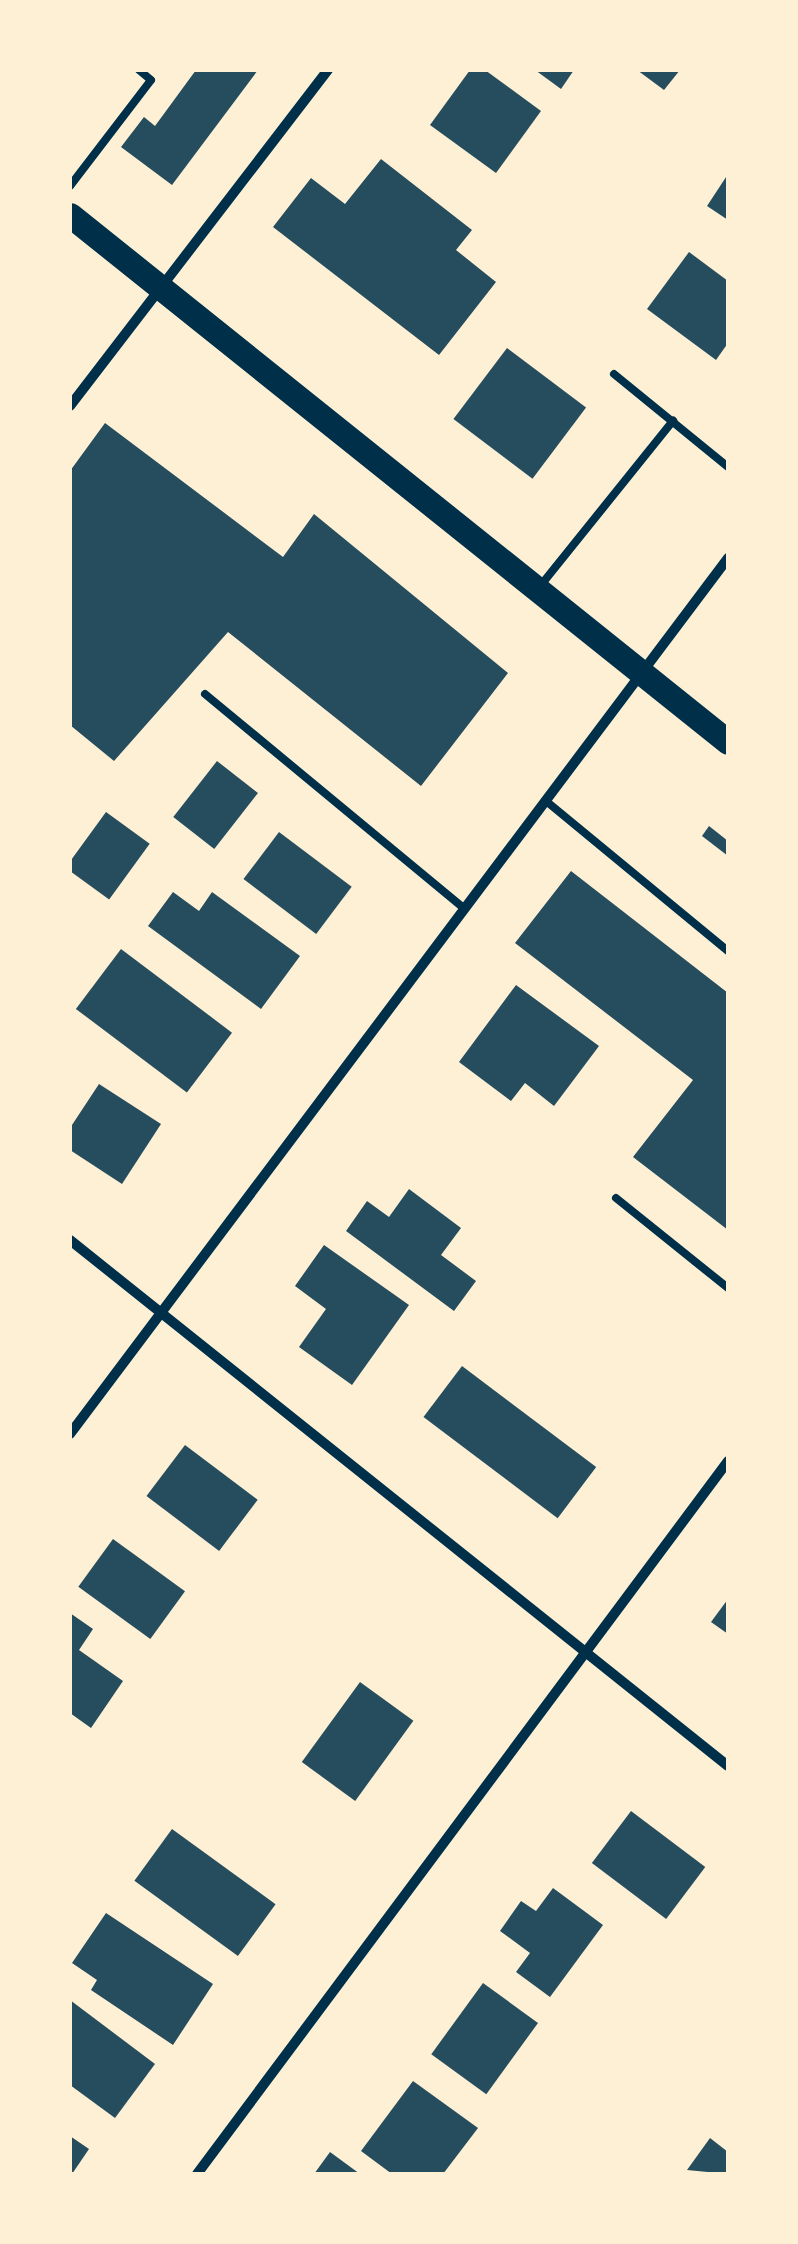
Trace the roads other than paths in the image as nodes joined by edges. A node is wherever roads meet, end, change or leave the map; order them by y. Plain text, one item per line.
1 (139, 70) edge
2 (328, 70) edge
3 (70, 186) edge
4 (70, 215) edge
5 (164, 290) junction
6 (614, 374) dead end
7 (70, 406) edge
8 (672, 421) junction
9 (728, 467) edge
10 (728, 558) edge
11 (538, 589) junction
12 (643, 673) junction
13 (204, 694) dead end
14 (728, 742) edge
15 (546, 801) junction
16 (465, 909) junction
17 (728, 951) edge
18 (616, 1198) dead end
19 (70, 1240) edge
20 (728, 1288) edge
21 (161, 1311) junction
22 (70, 1434) edge
23 (728, 1461) edge
24 (587, 1652) junction
25 (728, 1766) edge
26 (196, 2174) edge

1 - 3 lane
2 - 5 street
4 - 5 main road
5 - 7 street
5 - 11 main road
6 - 8 lane
8 - 9 lane
8 - 11 lane
10 - 12 street
11 - 12 main road
12 - 14 main road
12 - 15 street
13 - 16 lane
15 - 16 street
15 - 17 lane
16 - 21 street
18 - 20 lane
19 - 21 street
21 - 22 street
21 - 24 street
23 - 24 street
24 - 25 street
24 - 26 street

